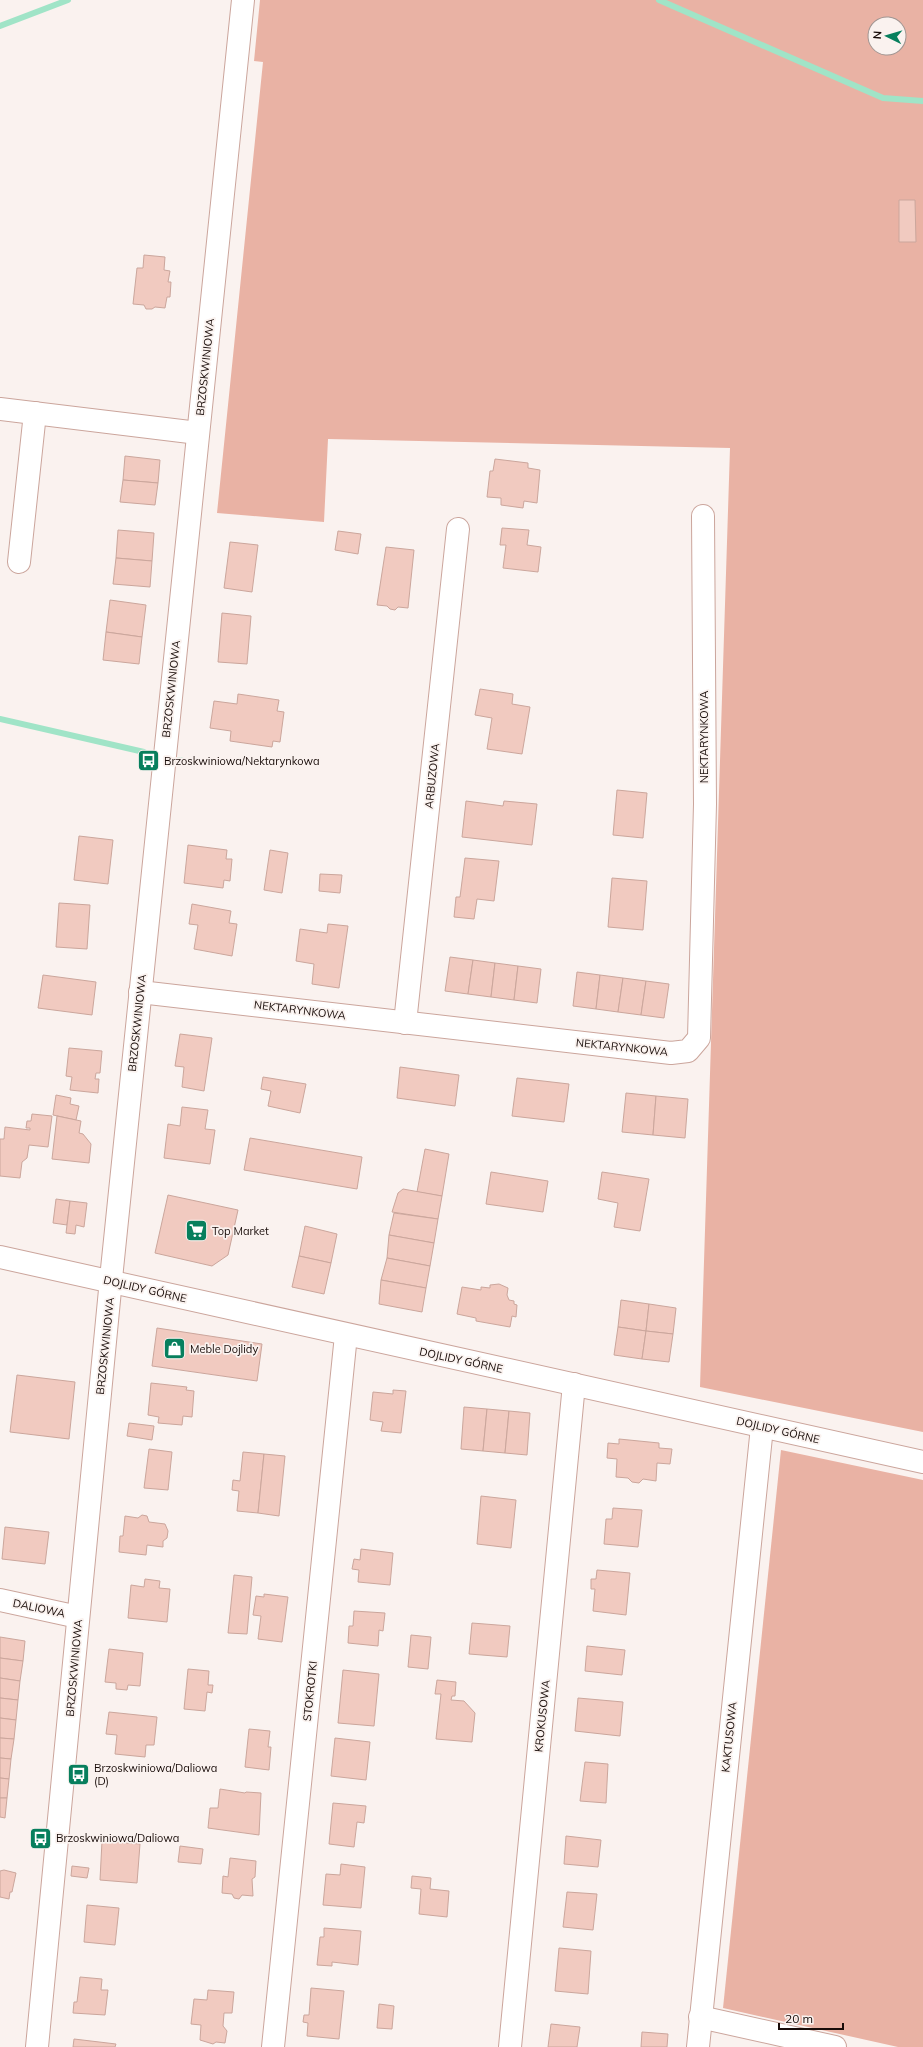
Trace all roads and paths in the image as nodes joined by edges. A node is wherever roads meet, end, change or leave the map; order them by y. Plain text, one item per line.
1 (243, 0) edge
2 (0, 409) edge
3 (35, 414) junction
4 (198, 432) junction
5 (703, 516) dead end
6 (458, 529) dead end
7 (19, 562) dead end
8 (140, 992) junction
9 (405, 1022) junction
10 (0, 1257) edge
11 (111, 1282) junction
12 (346, 1335) junction
13 (574, 1384) junction
14 (762, 1427) junction
15 (923, 1462) edge
16 (0, 1600) edge
17 (78, 1615) junction
18 (700, 2017) junction
19 (37, 2047) edge
20 (274, 2047) edge
21 (510, 2047) edge
22 (698, 2047) edge
23 (836, 2047) edge

1 - 4 street, BRZOSKWINIOWA
2 - 3 street
3 - 4 street
3 - 7 street
4 - 8 street, BRZOSKWINIOWA
5 - 9 street, NEKTARYNKOWA
6 - 9 street, ARBUZOWA
8 - 9 street, NEKTARYNKOWA
8 - 11 street, BRZOSKWINIOWA
10 - 11 street, DOJLIDY GÓRNE
11 - 12 street, DOJLIDY GÓRNE
11 - 17 street, BRZOSKWINIOWA
12 - 13 street, DOJLIDY GÓRNE
12 - 20 street, STOKROTKI
13 - 14 street, DOJLIDY GÓRNE
13 - 21 street, KROKUSOWA
14 - 15 street, DOJLIDY GÓRNE
14 - 18 street, KAKTUSOWA
16 - 17 street, DALIOWA
17 - 19 street, BRZOSKWINIOWA
18 - 22 street, KAKTUSOWA
18 - 23 street

